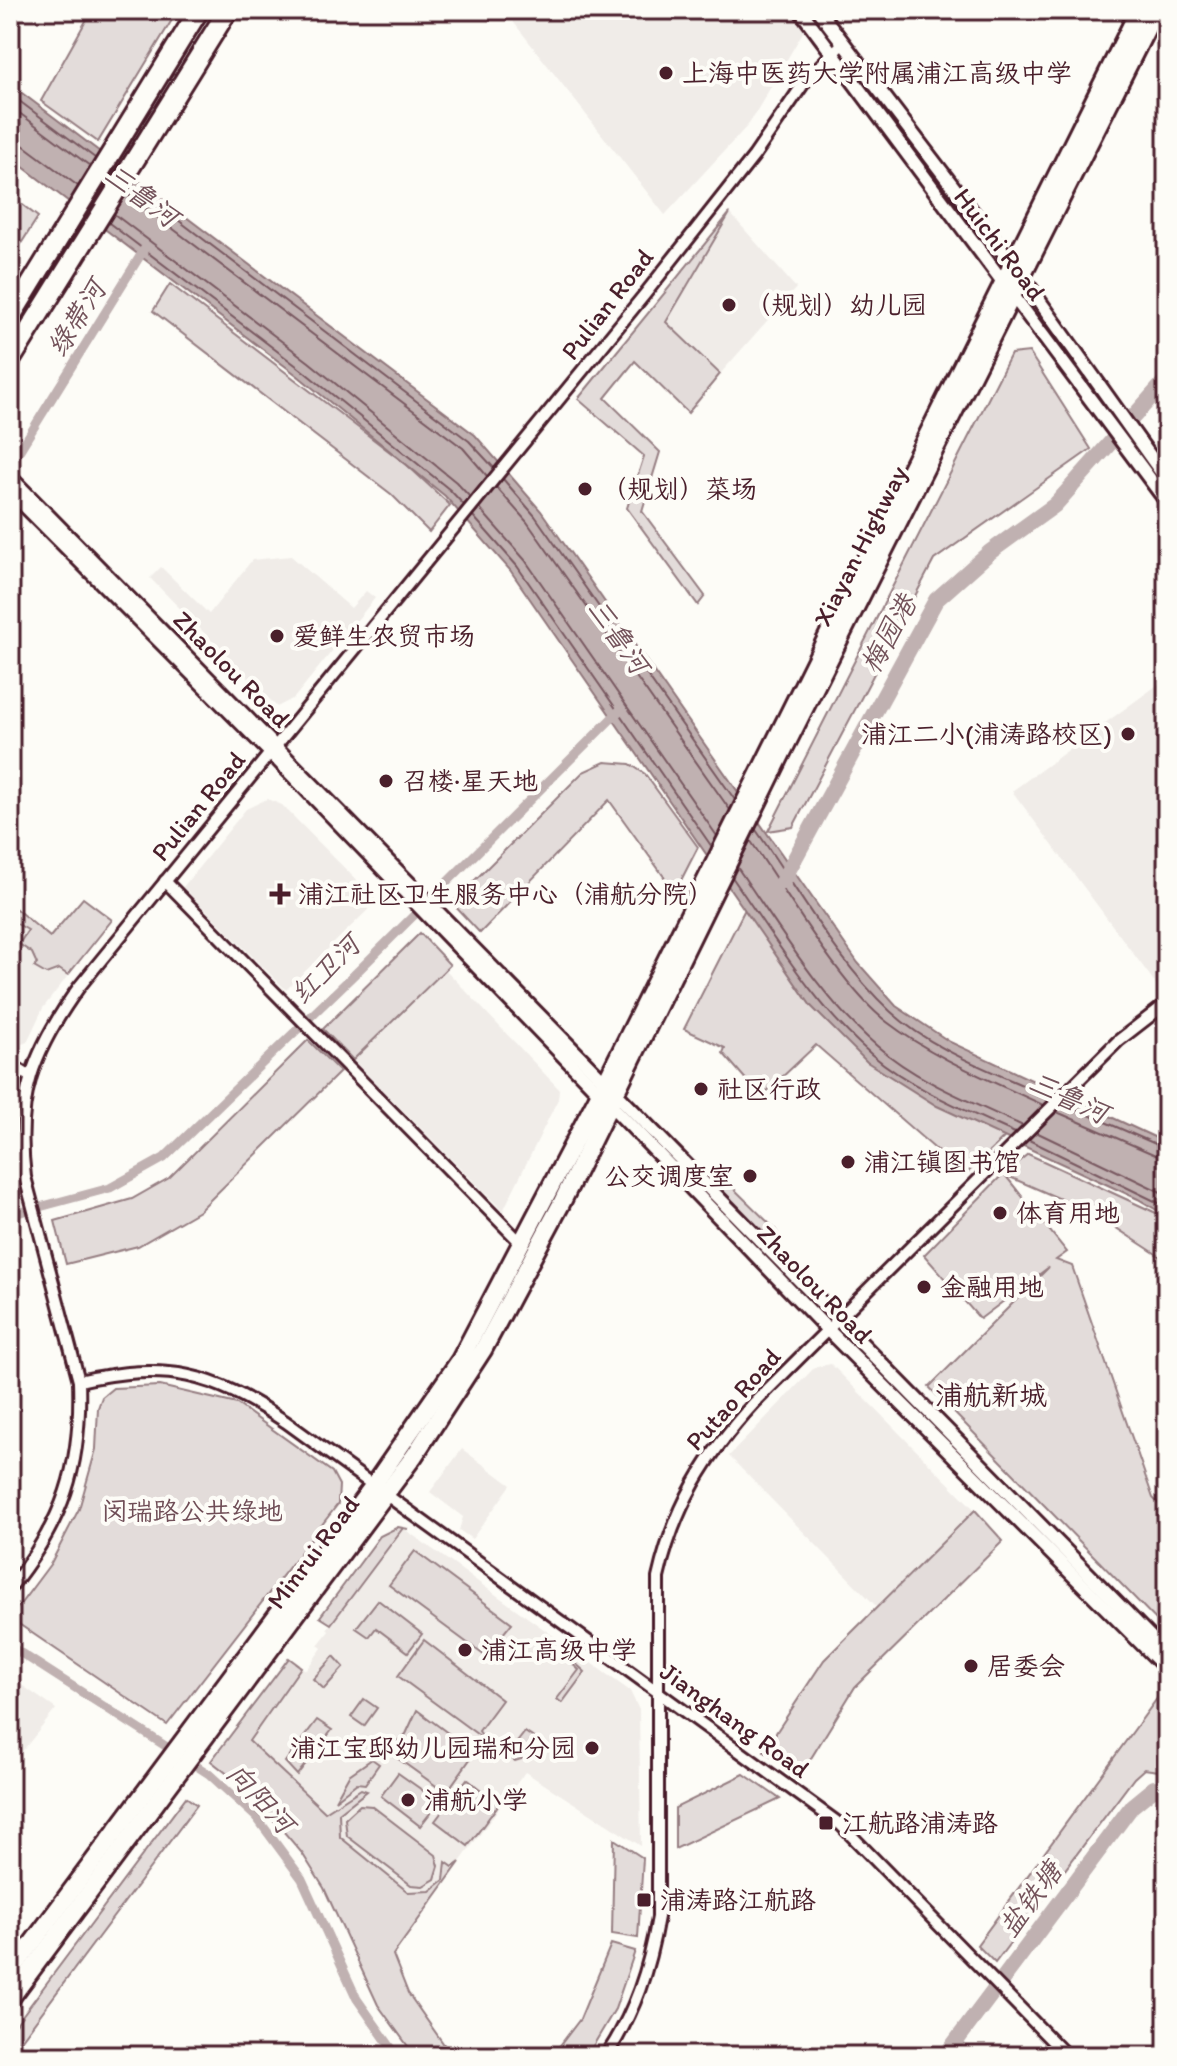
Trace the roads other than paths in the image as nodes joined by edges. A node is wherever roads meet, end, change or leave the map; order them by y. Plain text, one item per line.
1 (199, 10) edge
2 (228, 10) edge
3 (800, 10) edge
4 (818, 10) edge
5 (1139, 10) edge
6 (1156, 10) edge
7 (843, 43) junction
8 (831, 52) junction
9 (1018, 272) junction
10 (1007, 291) junction
11 (10, 318) edge
12 (10, 361) edge
13 (10, 477) edge
14 (1167, 480) edge
15 (15, 492) edge
16 (1167, 502) edge
17 (273, 748) junction
18 (165, 881) junction
19 (1167, 1003) edge
20 (10, 1064) edge
21 (29, 1076) junction
22 (607, 1094) junction
23 (521, 1243) junction
24 (832, 1325) junction
25 (79, 1381) junction
26 (380, 1490) junction
27 (10, 1588) edge
28 (1167, 1654) edge
29 (1167, 1669) edge
30 (656, 1690) junction
31 (170, 1773) junction
32 (10, 1973) edge
33 (10, 1999) edge
34 (606, 2056) edge
35 (1067, 2056) edge

1 - 11 highway
2 - 12 highway
3 - 8 street, Huichi Road
4 - 7 street, Huichi Road
5 - 9 main road, Xiayan Highway
6 - 9 main road, Xiayan Highway
7 - 8 street, Pulian Road
7 - 9 street, Huichi Road
8 - 10 street, Huichi Road
8 - 17 street, Pulian Road
9 - 10 main road, Xiayan Highway
9 - 14 street, Huichi Road
10 - 16 street, Huichi Road
10 - 22 main road, Xiayan Highway
13 - 15 street, Zhaolou Road
15 - 17 street, Zhaolou Road
17 - 18 street, Pulian Road
17 - 22 street, Zhaolou Road
18 - 21 street, Pulian Road
18 - 23 street
19 - 24 street, Putao Road
20 - 21 street
21 - 25 street, Pulian Road
22 - 23 main road, Minrui Road
22 - 24 street, Zhaolou Road
22 - 26 main road, Minrui Road
23 - 26 main road, Minrui Road
24 - 28 street, Zhaolou Road
24 - 29 street, Zhaolou Road
24 - 30 street, Putao Road
25 - 26 street, Jianghang Road
25 - 27 street, Pulian Road
26 - 30 street, Jianghang Road
26 - 31 main road, Minrui Road
30 - 34 street, Putao Road
30 - 35 street, Jianghang Road
31 - 32 main road, Minrui Road
31 - 33 main road, Minrui Road

